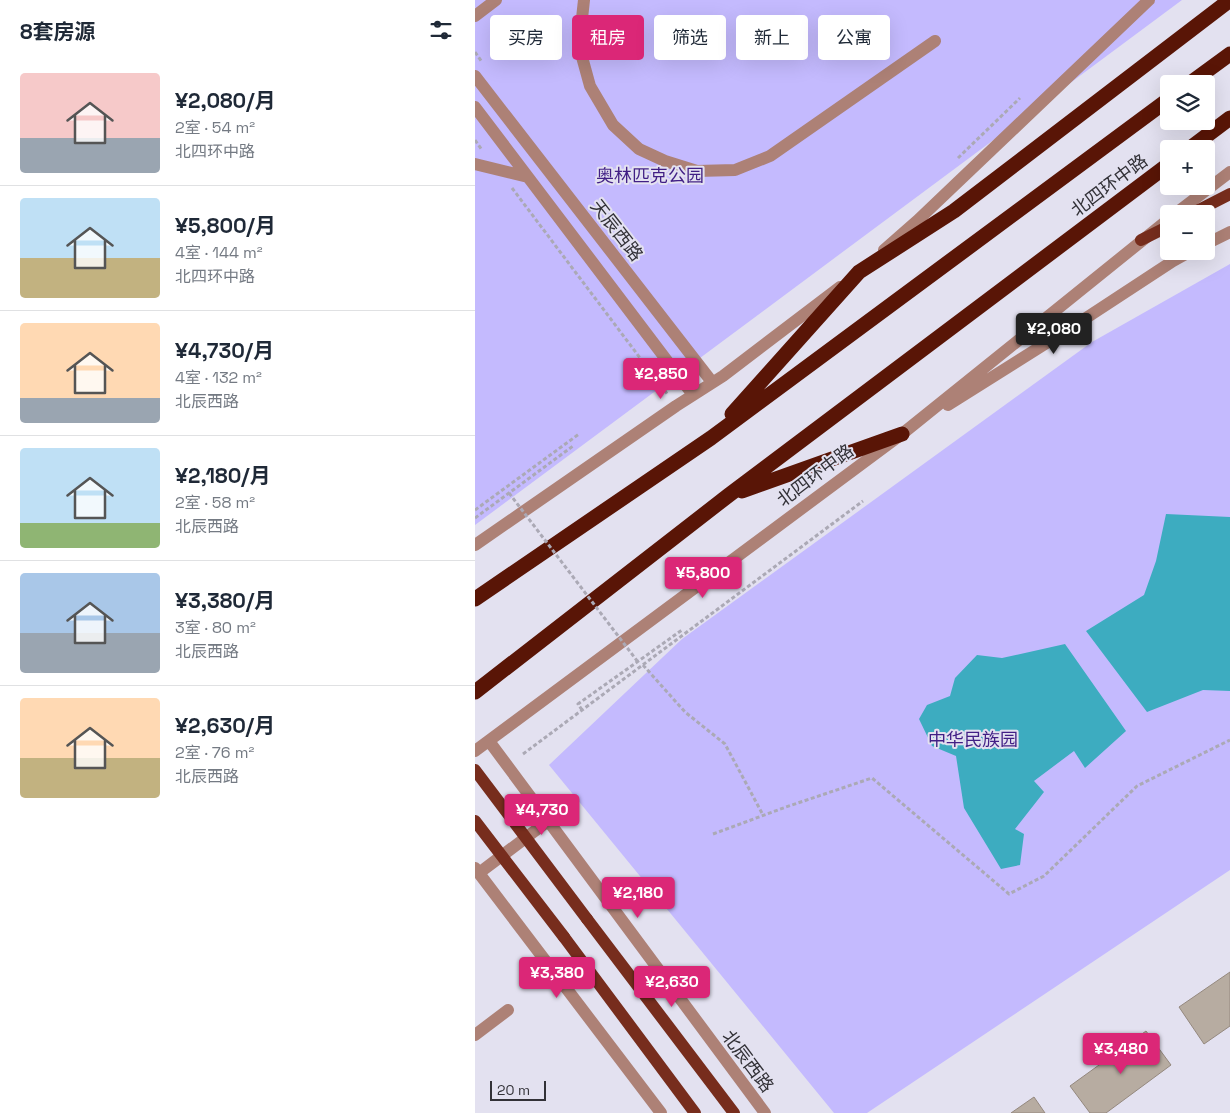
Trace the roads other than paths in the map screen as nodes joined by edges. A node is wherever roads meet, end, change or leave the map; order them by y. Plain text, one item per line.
1 (497, 0) edge
2 (584, 0) edge
3 (1149, 0) edge
4 (1230, 0) edge
5 (475, 16) edge
6 (935, 41) dead end
7 (1230, 54) edge
8 (1201, 75) edge
9 (475, 76) edge
10 (1160, 106) edge
11 (475, 107) edge
12 (1230, 118) edge
13 (1201, 140) edge
14 (475, 164) edge
15 (1160, 171) edge
16 (1230, 172) edge
17 (528, 177) junction
18 (1230, 194) edge
19 (1187, 205) edge
20 (1209, 205) edge
21 (1160, 226) edge
22 (1160, 230) edge
23 (1230, 232) edge
24 (1141, 240) junction
25 (1215, 240) edge
26 (1175, 260) edge
27 (859, 272) junction
28 (712, 382) junction
29 (693, 395) junction
30 (902, 434) junction
31 (711, 438) junction
32 (729, 495) junction
33 (475, 545) edge
34 (475, 599) edge
35 (475, 692) edge
36 (489, 741) junction
37 (475, 751) edge
38 (475, 770) edge
39 (475, 821) edge
40 (547, 821) junction
41 (477, 870) edge
42 (508, 1010) dead end
43 (475, 1035) edge
44 (661, 1113) edge
45 (695, 1113) edge
46 (734, 1113) edge
47 (765, 1113) edge

1 - 5 street
2 - 6 street
3 - 27 street
4 - 27 highway
7 - 8 highway
9 - 28 street, 天辰西路
10 - 31 highway, 北四环中路
11 - 17 street
12 - 13 highway
14 - 17 street
15 - 32 highway, 北四环中路
16 - 19 street
17 - 29 street
18 - 20 main road
21 - 24 street, 北四环中路
22 - 24 main road
23 - 25 street
24 - 30 street, 北四环中路
26 - 30 street
27 - 28 street
27 - 31 highway
28 - 29 street
29 - 33 street
30 - 32 highway
30 - 36 street, 北四环中路
31 - 34 highway, 北四环中路
32 - 35 highway, 北四环中路
36 - 37 street, 北四环中路
36 - 40 street, 北辰西路
38 - 46 main road, bridge
39 - 45 main road, bridge
40 - 41 street
40 - 47 street, 北辰西路
41 - 44 street
42 - 43 street

